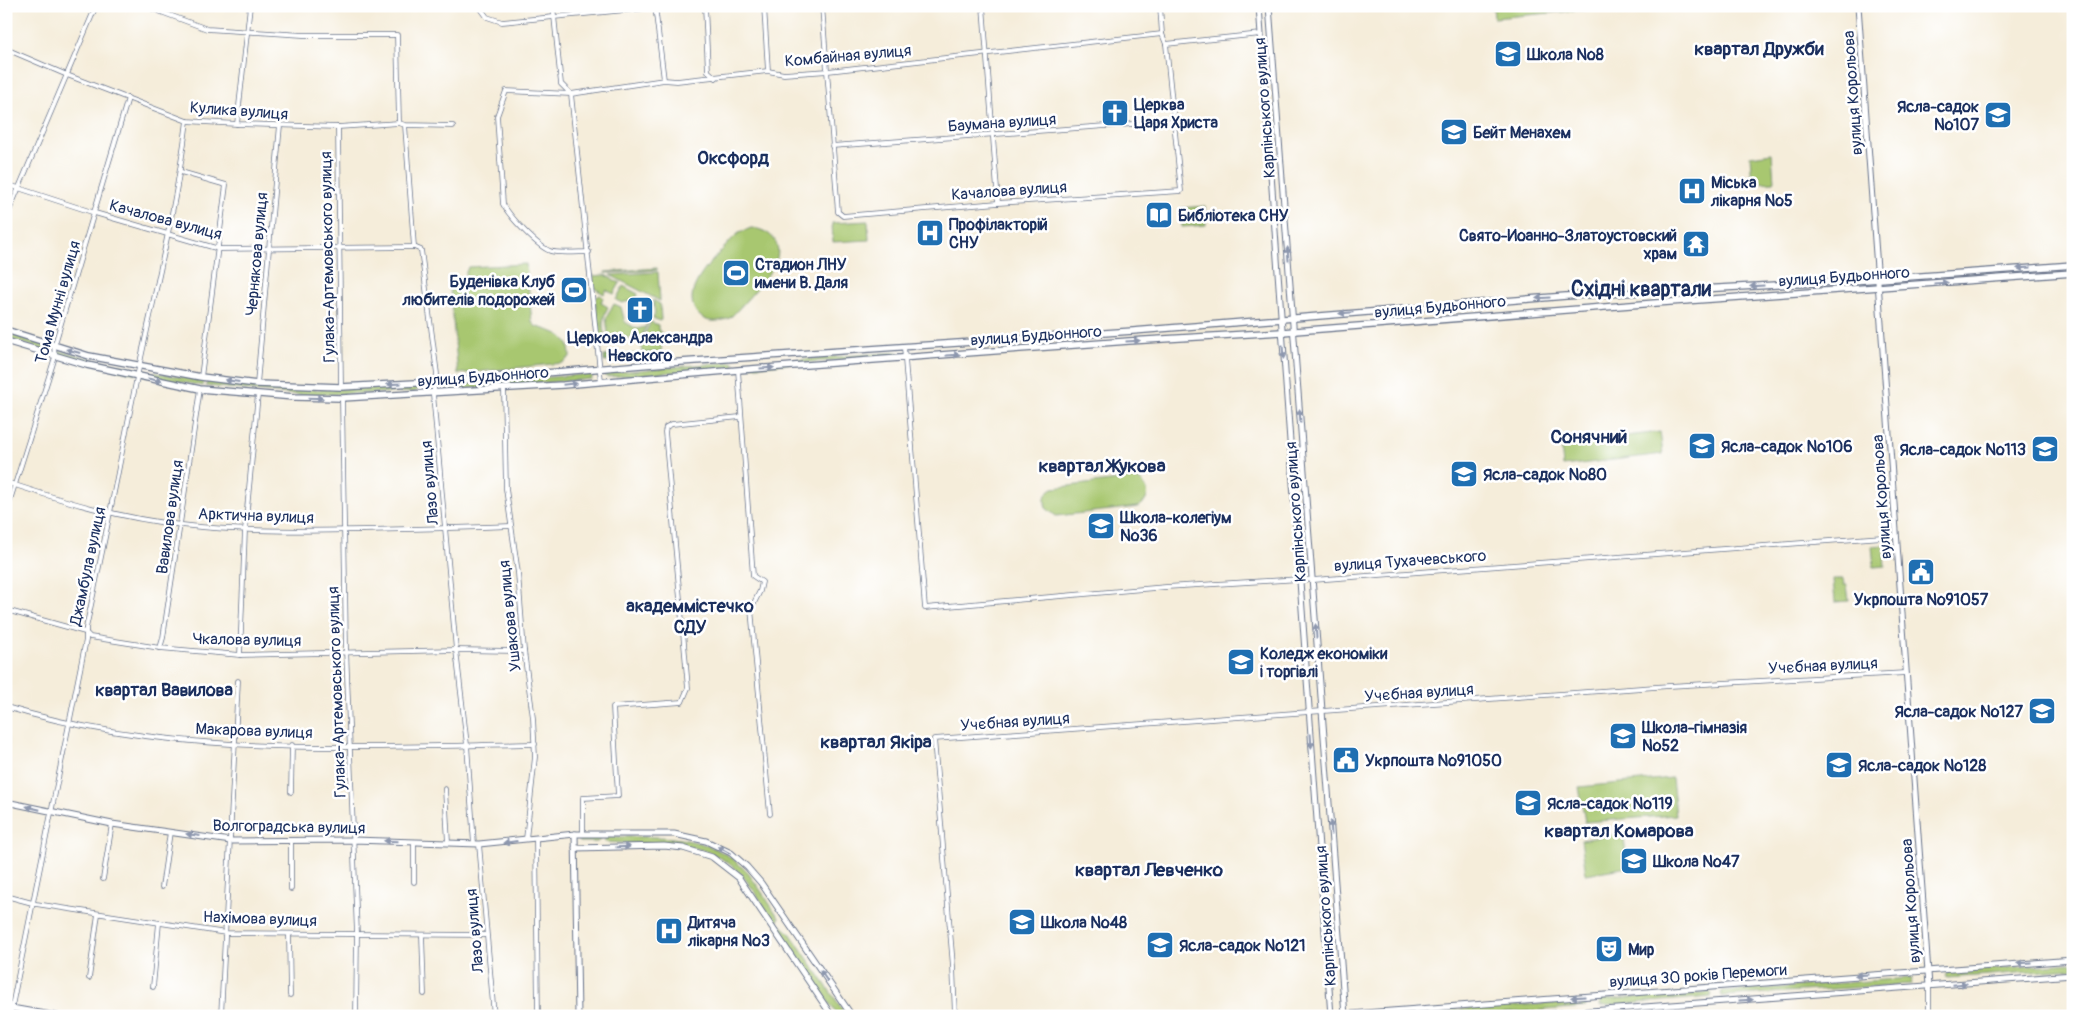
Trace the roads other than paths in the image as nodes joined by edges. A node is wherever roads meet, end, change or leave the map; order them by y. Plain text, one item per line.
1 (96, 6) edge
2 (145, 6) edge
3 (250, 6) edge
4 (479, 6) edge
5 (553, 6) edge
6 (667, 6) edge
7 (705, 6) edge
8 (764, 6) edge
9 (822, 6) edge
10 (983, 6) edge
11 (1160, 6) edge
12 (1259, 6) edge
13 (1269, 6) edge
14 (1858, 6) edge
15 (655, 7) edge
16 (554, 17) junction
17 (247, 33) junction
18 (1162, 34) junction
19 (1261, 34) junction
20 (1166, 44) junction
21 (6, 49) edge
22 (986, 54) junction
23 (768, 71) junction
24 (828, 71) junction
25 (67, 75) junction
26 (716, 78) junction
27 (664, 80) junction
28 (571, 94) junction
29 (128, 98) junction
30 (187, 121) junction
31 (1174, 121) junction
32 (399, 123) junction
33 (237, 124) junction
34 (280, 125) junction
35 (405, 125) junction
36 (453, 126) dead end
37 (338, 127) junction
38 (993, 135) junction
39 (832, 146) junction
40 (181, 172) junction
41 (6, 184) edge
42 (19, 189) junction
43 (998, 203) junction
44 (95, 213) junction
45 (6, 218) edge
46 (169, 233) junction
47 (414, 247) junction
48 (341, 248) junction
49 (219, 249) junction
50 (268, 249) junction
51 (589, 252) junction
52 (2073, 265) edge
53 (2073, 273) edge
54 (1878, 279) junction
55 (1878, 288) junction
56 (1293, 318) junction
57 (1281, 319) junction
58 (6, 330) edge
59 (1282, 332) junction
60 (1294, 332) junction
61 (6, 341) edge
62 (54, 346) junction
63 (904, 347) junction
64 (55, 357) junction
65 (738, 358) junction
66 (905, 358) junction
67 (140, 366) junction
68 (600, 369) junction
69 (738, 370) junction
70 (138, 376) junction
71 (201, 377) junction
72 (601, 381) junction
73 (434, 382) junction
74 (257, 384) junction
75 (341, 387) junction
76 (200, 389) junction
77 (504, 389) junction
78 (258, 394) junction
79 (433, 394) junction
80 (342, 398) junction
81 (740, 417) junction
82 (6, 482) edge
83 (14, 485) junction
84 (110, 512) junction
85 (6, 513) edge
86 (181, 525) junction
87 (511, 526) junction
88 (446, 529) junction
89 (245, 530) junction
90 (344, 530) junction
91 (1896, 536) junction
92 (1300, 579) junction
93 (1313, 580) junction
94 (6, 610) edge
95 (85, 632) junction
96 (160, 648) junction
97 (456, 650) junction
98 (346, 652) junction
99 (524, 652) junction
100 (240, 655) junction
101 (1906, 673) junction
102 (238, 681) dead end
103 (6, 707) edge
104 (1322, 711) junction
105 (1309, 713) junction
106 (69, 724) junction
107 (236, 744) junction
108 (535, 744) junction
109 (292, 745) junction
110 (350, 746) junction
111 (467, 746) junction
112 (445, 789) dead end
113 (291, 792) dead end
114 (6, 802) edge
115 (51, 812) junction
116 (770, 814) dead end
117 (112, 824) junction
118 (170, 832) junction
119 (575, 834) junction
120 (583, 834) junction
121 (536, 838) junction
122 (526, 839) junction
123 (291, 840) junction
124 (353, 840) junction
125 (231, 841) junction
126 (414, 842) junction
127 (448, 843) junction
128 (477, 844) junction
129 (574, 848) junction
130 (103, 879) dead end
131 (414, 882) dead end
132 (162, 887) dead end
133 (291, 888) dead end
134 (6, 896) edge
135 (32, 903) junction
136 (98, 914) junction
137 (159, 923) junction
138 (226, 933) junction
139 (289, 934) junction
140 (357, 934) junction
141 (422, 935) junction
142 (486, 935) junction
143 (2073, 960) edge
144 (1928, 971) junction
145 (2073, 975) edge
146 (89, 978) dead end
147 (1929, 986) junction
148 (153, 987) dead end
149 (424, 994) dead end
150 (290, 995) dead end
151 (9, 1007) edge
152 (1345, 1015) edge
153 (10, 1016) edge
154 (57, 1016) edge
155 (221, 1016) edge
156 (356, 1016) edge
157 (494, 1016) edge
158 (538, 1016) edge
159 (578, 1016) edge
160 (832, 1016) edge
161 (852, 1016) edge
162 (955, 1016) edge
163 (1324, 1016) edge
164 (1331, 1016) edge
165 (1523, 1016) edge
166 (1929, 1016) edge

1 - 25 street
2 - 17 street
3 - 17 street
4 - 16 street
5 - 16 street
6 - 15 street
7 - 26 street
8 - 23 street
9 - 24 street
10 - 22 street
11 - 18 street
12 - 19 street, Карпінського вулиця
56 -> 13 street, Карпінського вулиця
14 - 54 street, вулиця Корольова
15 - 16 street
15 - 27 street
16 - 28 street
17 - 32 street
17 - 33 street
18 - 20 street
18 - 22 street, Комбайная вулиця
19 - 20 street
19 - 57 street, Карпінського вулиця
20 - 31 street
21 - 25 street, Кулика вулиця
22 - 24 street, Комбайная вулиця
22 - 38 street
23 - 24 street, Комбайная вулиця
23 - 26 street, Комбайная вулиця
24 - 39 street
25 - 29 street, Кулика вулиця
25 - 42 street
26 - 27 street, Комбайная вулиця
27 - 28 street, Комбайная вулиця
28 - 51 street
28 - 51 street, Комбайная вулиця
29 - 30 street, Кулика вулиця
29 - 44 street, Тома Мунні вулиця
30 - 33 street, Кулика вулиця
30 - 40 street, Джамбула вулиця
31 - 38 street, Баумана вулиця
31 - 43 street, Качалова вулиця
32 - 35 street, Кулика вулиця
32 - 37 street, Кулика вулиця
33 - 34 street, Кулика вулиця
34 - 37 street, Кулика вулиця
34 - 50 street, Чернякова вулиця
35 - 36 street, Кулика вулиця
35 - 47 street, Лазо вулиця
37 - 48 street, Гулака-Артемовського вулиця
38 - 39 street, Баумана вулиця
38 - 43 street
39 - 43 street, Качалова вулиця
40 - 46 street, Джамбула вулиця
40 - 49 street
41 - 42 street, Качалова вулиця
42 - 44 street, Качалова вулиця
42 - 45 street
44 - 46 street, Качалова вулиця
44 - 62 street, Тома Мунні вулиця
46 - 49 street, Качалова вулиця
46 - 67 street, Джамбула вулиця
47 - 48 street, Качалова вулиця
47 - 73 street, Лазо вулиця
48 - 50 street, Качалова вулиця
48 - 75 street, Гулака-Артемовського вулиця
49 - 50 street, Качалова вулиця
49 - 71 street
50 - 74 street, Чернякова вулиця
51 - 68 street
52 -> 54 main road, вулиця Будьонного
55 -> 53 main road, вулиця Будьонного
54 - 55 street, вулиця Корольова
54 -> 56 main road, вулиця Будьонного
55 - 60 main road, вулиця Будьонного
55 - 91 street, вулиця Корольова
56 - 57 main road, вулиця Будьонного
56 - 60 street, Карпінського вулиця
57 - 59 street, Карпінського вулиця
57 - 63 main road, вулиця Будьонного
58 - 62 main road, вулиця Будьонного
59 - 60 main road, вулиця Будьонного
66 -> 59 main road, вулиця Будьонного
59 -> 92 street, Карпінського вулиця
93 -> 60 street, Карпінського вулиця
61 - 64 main road, вулиця Будьонного
62 - 64 street, Тома Мунні вулиця
67 -> 62 main road, вулиця Будьонного
63 - 65 main road, вулиця Будьонного
63 - 66 street
64 - 70 main road, вулиця Будьонного
64 - 83 street, Тома Мунні вулиця
65 - 68 main road, вулиця Будьонного
65 - 69 main road
69 -> 66 main road, вулиця Будьонного
66 - 92 street, вулиця Тухачевського
67 - 70 street, Джамбула вулиця
67 - 71 main road, вулиця Будьонного
68 - 72 street
68 - 73 main road, вулиця Будьонного
69 - 72 main road, вулиця Будьонного
69 - 81 street
70 -> 76 main road, вулиця Будьонного
70 - 84 street, Джамбула вулиця
74 -> 71 main road, вулиця Будьонного
77 -> 72 main road, вулиця Будьонного
73 -> 75 main road, вулиця Будьонного
73 - 79 street, Лазо вулиця
74 - 75 main road, вулиця Будьонного
76 - 78 main road, вулиця Будьонного
76 - 86 street, Вавилова вулиця
77 - 79 main road, вулиця Будьонного
77 - 87 street, Ушакова вулиця
78 -> 80 main road, вулиця Будьонного
78 - 89 street
79 - 80 main road, вулиця Будьонного
79 - 88 street, Лазо вулиця
80 - 90 street, Гулака-Артемовського вулиця
81 - 116 street
81 - 120 street
82 - 83 street, Арктична вулиця
83 - 84 street, Арктична вулиця
83 - 85 street, Тома Мунні вулиця
84 - 86 street, Арктична вулиця
84 - 95 street, Джамбула вулиця
86 - 89 street, Арктична вулиця
86 - 96 street, Вавилова вулиця
87 - 88 street, Арктична вулиця
87 - 99 street, Ушакова вулиця
88 - 90 street, Арктична вулиця
88 - 97 street, Лазо вулиця
89 - 90 street, Арктична вулиця
89 - 100 street
90 - 98 street, Гулака-Артемовського вулиця
91 - 93 street, вулиця Тухачевського
91 - 101 street, вулиця Корольова
92 - 93 street, вулиця Тухачевського
92 - 105 street, Карпінського вулиця
104 -> 93 street, Карпінського вулиця
94 - 95 street, Чкалова вулиця
95 - 96 street, Чкалова вулиця
95 - 106 street, Джамбула вулиця
96 - 100 street, Чкалова вулиця
97 - 98 street, Чкалова вулиця
97 - 99 street, Чкалова вулиця
97 - 111 street, Лазо вулиця
98 - 100 street, Чкалова вулиця
98 - 110 street, Гулака-Артемовського вулиця
99 - 108 street, Ушакова вулиця
101 - 104 street, Учєбная вулиця
101 - 144 street, вулиця Корольова
102 - 107 street
103 - 106 street, Макарова вулиця
104 - 105 street, Учєбная вулиця
152 -> 104 street, Карпінського вулиця
105 - 162 street, Учєбная вулиця
105 -> 164 street, Карпінського вулиця
106 - 107 street, Макарова вулиця
106 - 115 street, Джамбула вулиця
107 - 109 street, Макарова вулиця
107 - 125 street
108 - 111 street, Макарова вулиця
108 - 122 street, Ушакова вулиця
109 - 110 street, Макарова вулиця
109 - 113 street
110 - 111 street, Макарова вулиця
110 - 124 street, Гулака-Артемовського вулиця
111 - 128 street, Лазо вулиця
112 - 127 street
115 -> 114 street, Волгоградська вулиця
115 - 117 street, Волгоградська вулиця
115 - 135 street, Джамбула вулиця
117 - 118 street, Волгоградська вулиця
117 - 130 street
125 -> 118 street, Волгоградська вулиця
118 - 132 street
119 - 120 street
119 - 121 street, Волгоградська вулиця
119 - 129 street
161 -> 120 street
121 - 122 street, Волгоградська вулиця
121 - 158 street
122 -> 128 street, Волгоградська вулиця
123 - 124 street, Волгоградська вулиця
123 - 125 street, Волгоградська вулиця
123 - 133 street
126 -> 124 street, Волгоградська вулиця
124 - 140 street, Гулака-Артемовського вулиця
125 - 138 street
126 - 127 street, Волгоградська вулиця
126 - 131 street
127 - 128 street, Волгоградська вулиця
128 - 142 street, Лазо вулиця
129 - 159 street
129 -> 160 street
134 - 135 street, Нахімова вулиця
135 - 136 street, Нахімова вулиця
135 - 151 street, Джамбула вулиця
136 - 137 street, Нахімова вулиця
136 - 146 street
137 - 138 street, Нахімова вулиця
137 - 148 street
138 - 139 street, Нахімова вулиця
138 - 155 street
139 - 140 street, Нахімова вулиця
139 - 150 street
140 - 141 street, Нахімова вулиця
140 - 156 street, Гулака-Артемовського вулиця
141 - 142 street, Нахімова вулиця
141 - 149 street
142 - 157 street, Лазо вулиця
143 -> 144 street, вулиця 30 років Перемоги
144 - 147 street, вулиця Корольова
144 -> 152 street, вулиця 30 років Перемоги
147 -> 145 street, вулиця 30 років Перемоги
165 -> 147 street, вулиця 30 років Перемоги
147 - 166 street
151 - 153 street, Джамбула вулиця
151 - 154 street
152 - 164 street, вулиця 30 років Перемоги
163 - 164 street, вулиця 30 років Перемоги

